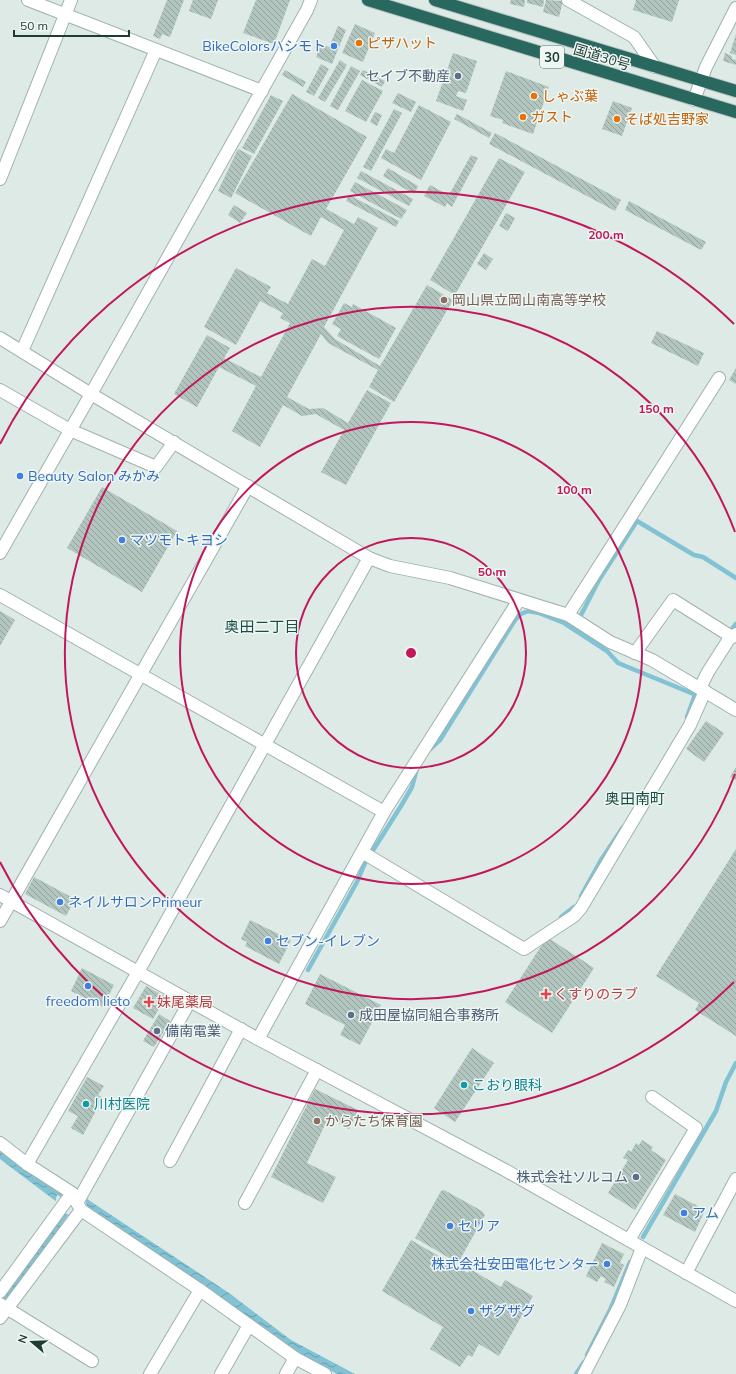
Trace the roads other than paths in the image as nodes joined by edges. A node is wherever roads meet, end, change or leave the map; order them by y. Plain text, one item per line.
1 (28, 0) edge
2 (71, 0) edge
3 (311, 0) edge
4 (368, 0) edge
5 (435, 0) edge
6 (568, 0) edge
7 (736, 8) edge
8 (65, 14) junction
9 (156, 50) junction
10 (656, 67) junction
11 (700, 80) junction
12 (736, 90) edge
13 (262, 91) junction
14 (694, 100) junction
15 (736, 112) edge
16 (0, 179) edge
17 (0, 338) edge
18 (22, 352) junction
19 (719, 378) dead end
20 (0, 390) edge
21 (91, 394) junction
22 (70, 430) junction
23 (174, 442) junction
24 (248, 486) junction
25 (0, 553) edge
26 (369, 558) junction
27 (0, 596) edge
28 (519, 600) junction
29 (568, 615) junction
30 (734, 635) edge
31 (635, 653) junction
32 (140, 675) junction
33 (702, 690) junction
34 (736, 710) edge
35 (264, 745) junction
36 (384, 812) junction
37 (367, 855) junction
38 (0, 895) edge
39 (11, 902) junction
40 (0, 921) edge
41 (138, 972) junction
42 (190, 1001) junction
43 (241, 1029) junction
44 (258, 1039) junction
45 (317, 1070) junction
46 (652, 1097) dead end
47 (0, 1143) edge
48 (170, 1161) dead end
49 (27, 1164) junction
50 (736, 1179) edge
51 (77, 1200) junction
52 (245, 1203) dead end
53 (629, 1240) junction
54 (642, 1248) junction
55 (686, 1273) junction
56 (200, 1290) junction
57 (0, 1292) edge
58 (736, 1301) edge
59 (3, 1309) edge
60 (249, 1325) junction
61 (295, 1358) junction
62 (92, 1361) dead end
63 (150, 1374) edge
64 (221, 1374) edge
65 (286, 1374) edge
66 (325, 1374) edge
67 (584, 1374) edge

1 - 8 street
2 - 8 street
3 - 13 street
4 - 14 highway, 国道30号 / 30
5 - 10 highway, 国道30号 / 30
6 - 10 street
7 - 11 street
8 - 9 street
8 - 16 street
9 - 13 street
9 - 18 street
10 - 11 highway, 国道30号 / 30
11 - 12 highway, 国道30号 / 30
11 - 14 street
13 - 21 street
14 - 15 highway, 国道30号 / 30
17 - 18 street
18 - 21 street
19 - 29 street
20 - 22 street
21 - 22 street
21 - 23 street
22 - 23 street
22 - 25 street
23 - 24 street
24 - 26 street
24 - 32 street
26 - 28 street
26 - 35 street
27 - 32 street
28 - 29 street
28 - 36 street
29 - 31 street
30 - 31 street
30 - 33 street
31 - 33 street
32 - 35 street
32 - 39 street
33 - 34 street
33 - 37 street
35 - 36 street
35 - 41 street
36 - 37 street
37 - 44 street
38 - 39 street
39 - 40 street
39 - 41 street
41 - 42 street
41 - 49 street
42 - 43 street
42 - 51 street
43 - 44 street
43 - 48 street
44 - 45 street
45 - 52 street
45 - 53 street
46 - 53 street
47 - 49 street
49 - 51 street
50 - 55 street
51 - 56 street
51 - 57 street
51 - 59 street
53 - 54 street
54 - 55 street
54 - 67 street
55 - 58 street
56 - 60 street
56 - 63 street
59 - 62 street
60 - 61 street
60 - 64 street
61 - 65 street
61 - 66 street

